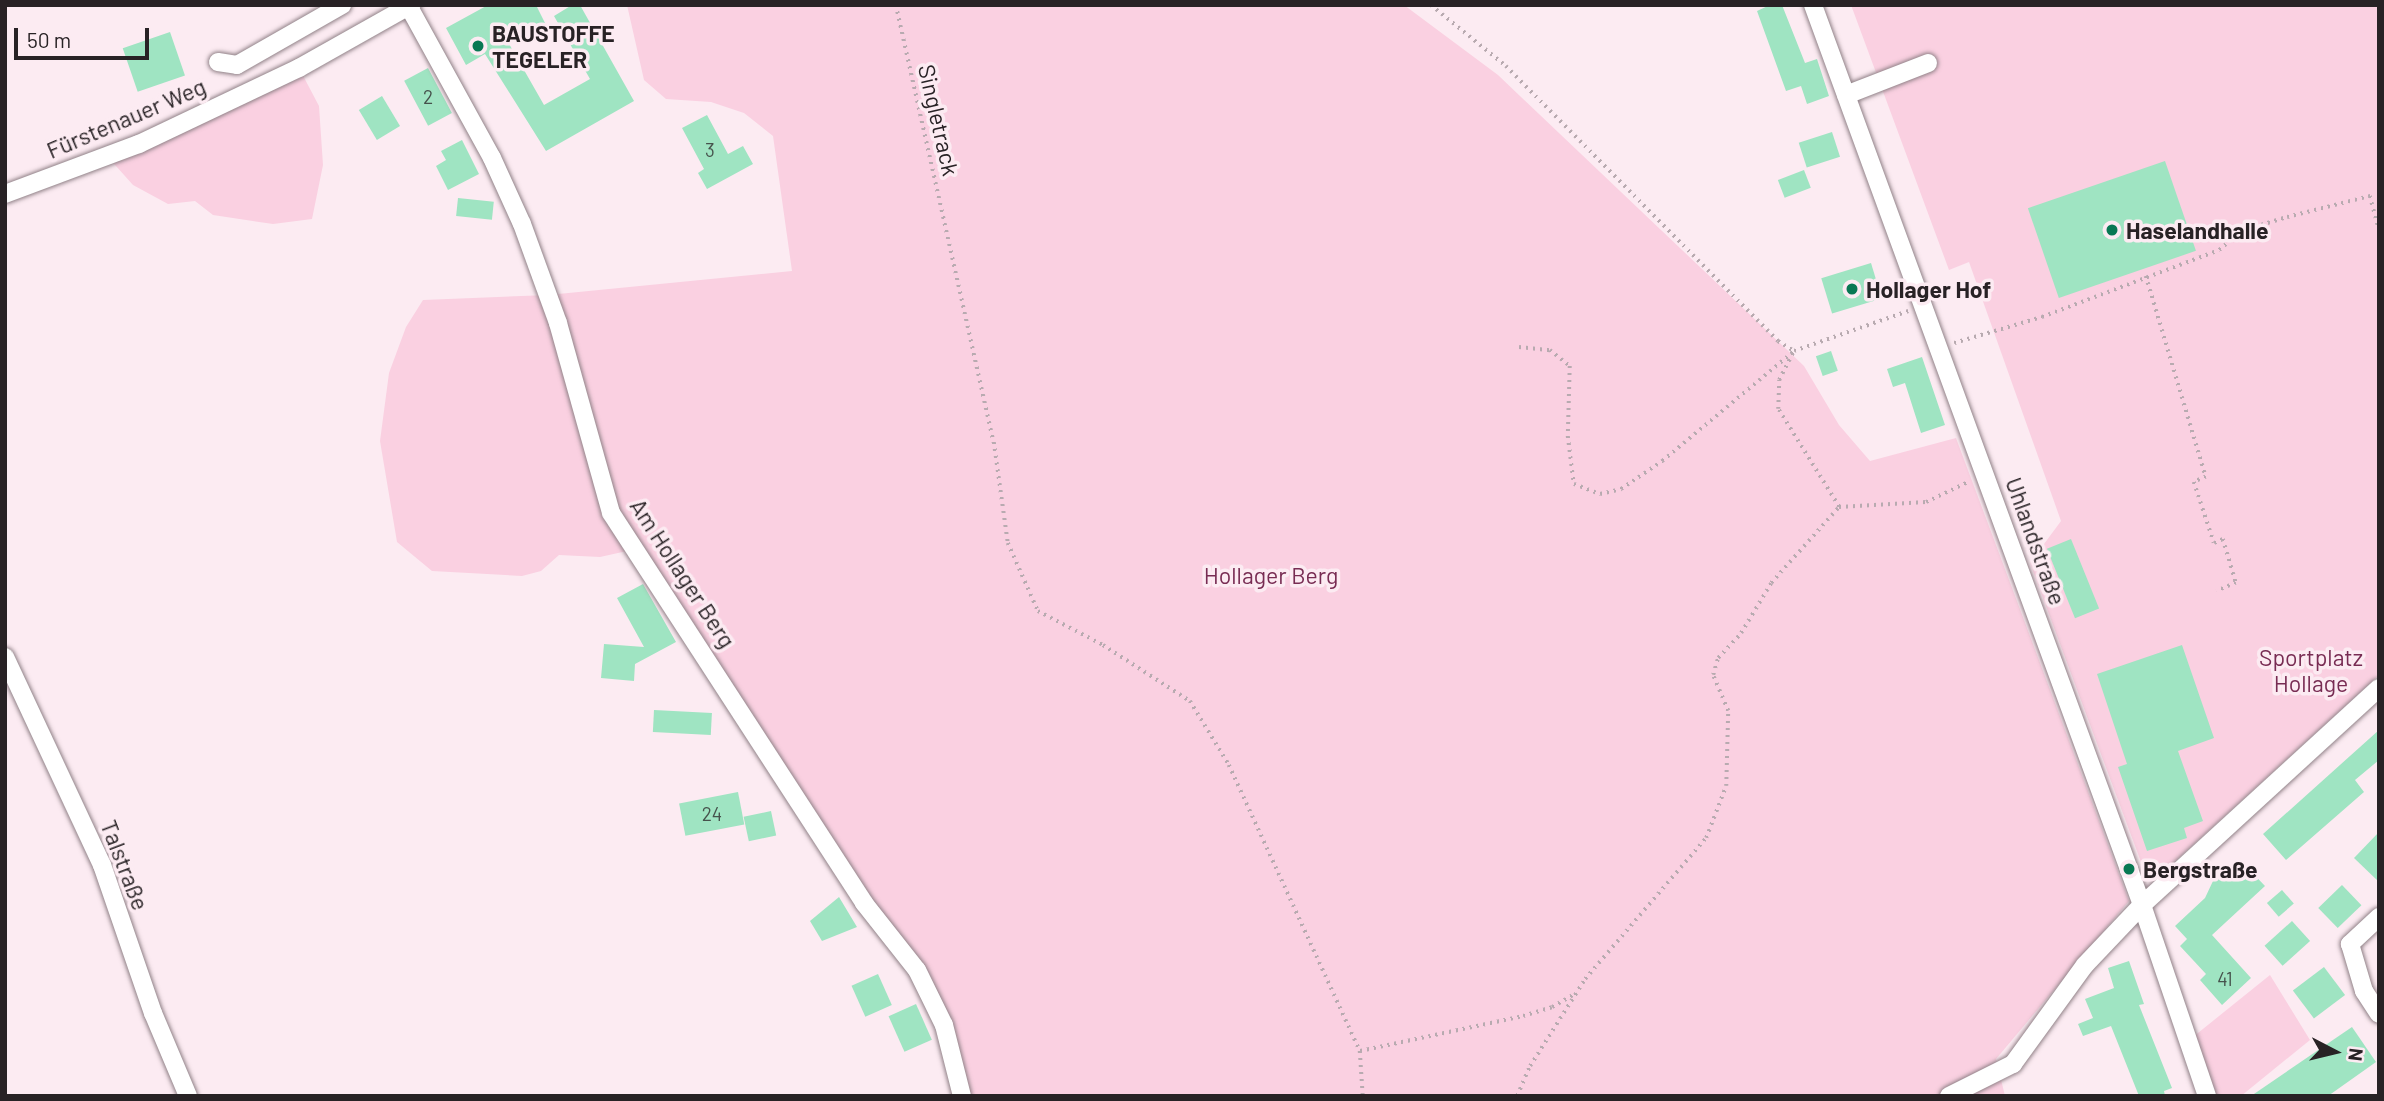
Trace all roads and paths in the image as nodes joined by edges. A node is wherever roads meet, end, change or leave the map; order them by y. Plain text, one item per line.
1 (342, 5) edge
2 (896, 5) edge
3 (1431, 5) edge
4 (1813, 5) edge
5 (410, 6) edge
6 (218, 62) dead end
7 (1928, 63) dead end
8 (1846, 95) junction
9 (5, 194) edge
10 (2379, 229) edge
11 (2146, 276) junction
12 (1924, 306) junction
13 (1519, 346) dead end
14 (1939, 347) junction
15 (1794, 351) junction
16 (1986, 475) junction
17 (1839, 507) junction
18 (2217, 591) dead end
19 (5, 657) edge
20 (2379, 688) edge
21 (2142, 905) junction
22 (2379, 917) edge
23 (1578, 991) junction
24 (2379, 1014) edge
25 (1360, 1051) junction
26 (188, 1096) edge
27 (962, 1096) edge
28 (1363, 1096) edge
29 (1517, 1096) edge
30 (1949, 1096) edge
31 (2207, 1096) edge

1 - 6 street
2 - 25 path, Singletrack
3 - 15 path
4 - 8 street, Uhlandstraße
5 - 9 street, Fürstenauer Weg
5 - 27 street, Am Hollager Berg
7 - 8 street
8 - 12 street, Uhlandstraße
10 - 11 path
11 - 14 path
11 - 18 path
12 - 14 street, Uhlandstraße
12 - 15 path
13 - 15 path
14 - 16 street, Uhlandstraße
15 - 17 path
16 - 17 path
16 - 21 street, Uhlandstraße
17 - 23 path
19 - 26 street, Talstraße
20 - 21 street
21 - 30 street
21 - 31 street, Uhlandstraße
22 - 24 street
23 - 25 path
23 - 29 path
25 - 28 path

